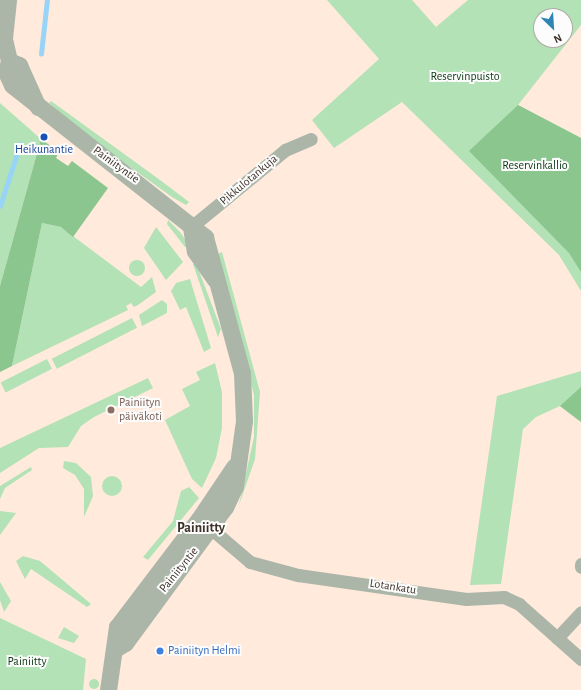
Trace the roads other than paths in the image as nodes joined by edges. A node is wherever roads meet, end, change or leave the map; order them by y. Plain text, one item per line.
1 (8, 0) edge
2 (6, 58) edge
3 (311, 139) dead end
4 (191, 227) junction
5 (206, 524) junction
6 (581, 612) edge
7 (557, 638) junction
8 (581, 659) edge
9 (108, 690) edge

1 - 2 street, Painiityntie
2 - 4 street, Painiityntie
3 - 4 street, Pikkulotankuja
4 - 5 street, Painiityntie
5 - 7 street, Lotankatu
5 - 9 street, Painiityntie
6 - 7 street
7 - 8 street, Lotankatu

